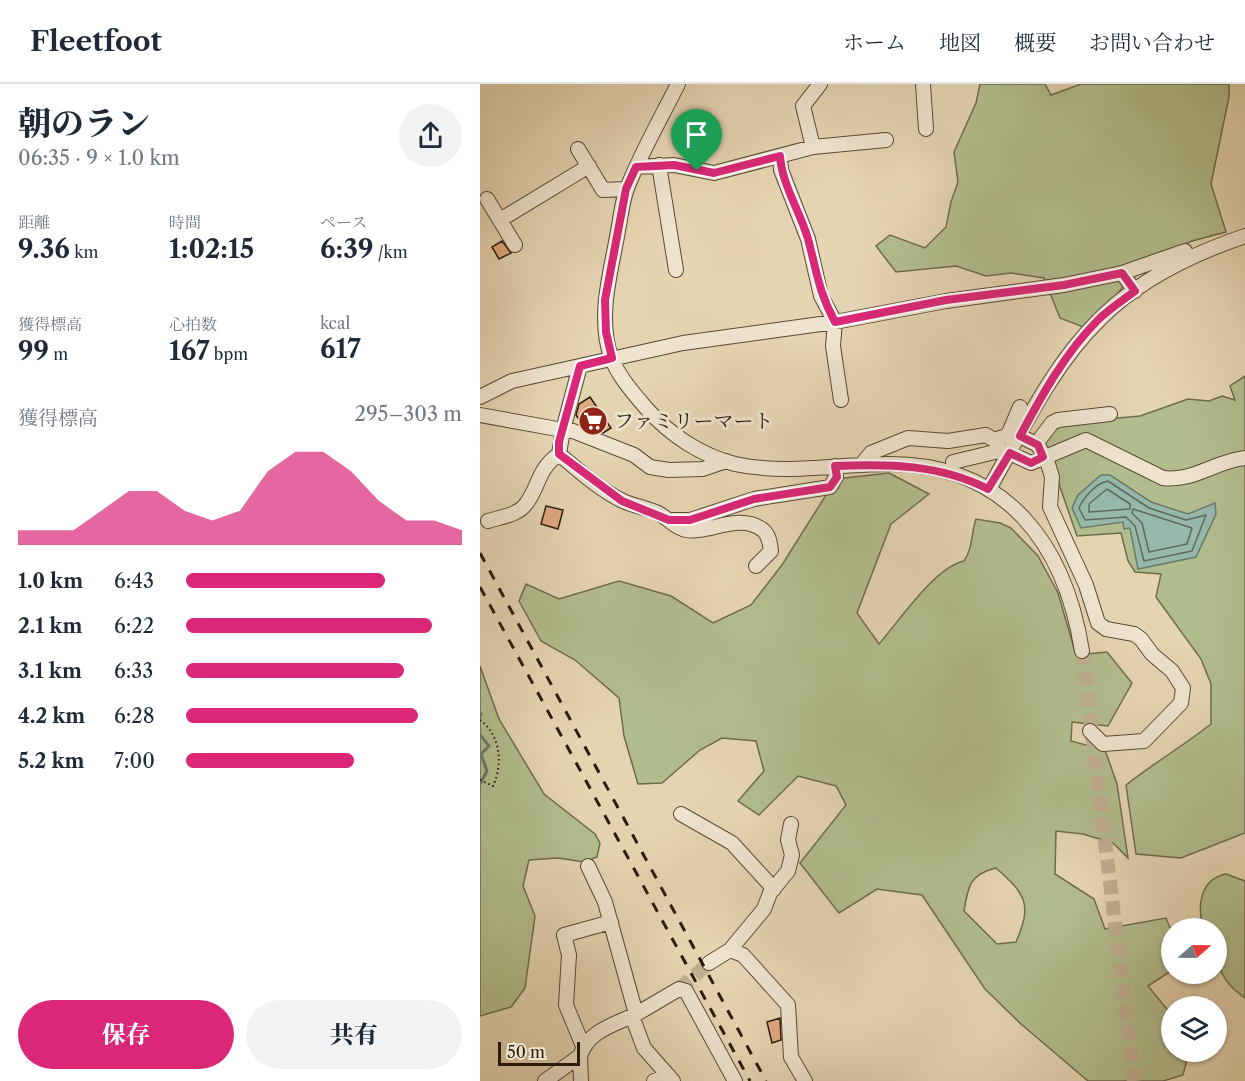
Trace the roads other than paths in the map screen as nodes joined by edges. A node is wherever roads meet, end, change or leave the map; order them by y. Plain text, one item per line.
1 (678, 84) edge
2 (820, 84) edge
3 (923, 84) edge
4 (926, 129) dead end
5 (886, 140) dead end
6 (813, 147) junction
7 (578, 148) dead end
8 (780, 156) junction
9 (659, 165) junction
10 (589, 166) junction
11 (636, 167) junction
12 (626, 189) junction
13 (487, 199) dead end
14 (500, 220) junction
15 (1245, 236) edge
16 (515, 245) dead end
17 (1206, 249) junction
18 (676, 270) dead end
19 (1122, 273) junction
20 (1135, 291) junction
21 (835, 322) junction
22 (612, 358) junction
23 (580, 366) junction
24 (480, 397) edge
25 (841, 400) dead end
26 (1020, 407) dead end
27 (1110, 414) dead end
28 (480, 415) edge
29 (562, 430) junction
30 (1020, 436) junction
31 (1036, 444) junction
32 (1010, 453) junction
33 (559, 454) junction
34 (1043, 457) junction
35 (1245, 458) edge
36 (726, 461) junction
37 (953, 462) dead end
38 (861, 465) junction
39 (835, 466) junction
40 (988, 489) junction
41 (669, 520) junction
42 (488, 521) dead end
43 (756, 566) dead end
44 (1082, 651) tunnel mouth
45 (1090, 731) dead end
46 (681, 814) dead end
47 (791, 824) dead end
48 (588, 866) dead end
49 (774, 889) junction
50 (611, 922) junction
51 (730, 950) junction
52 (709, 963) tunnel mouth
53 (634, 1015) junction
54 (581, 1051) junction
55 (671, 1078) edge
56 (545, 1081) edge
57 (581, 1081) edge
58 (654, 1081) edge
59 (735, 1081) edge
60 (805, 1081) edge

1 - 11 street
2 - 6 street
3 - 4 street
5 - 6 street
6 - 8 street
7 - 10 street
8 - 9 street
8 - 21 street
9 - 11 street
9 - 18 street
10 - 12 street
10 - 14 street
11 - 12 street
12 - 22 street
13 - 14 street
14 - 16 street
15 - 17 street
17 - 19 street
17 - 20 street
19 - 20 street
19 - 21 street
20 - 30 street
21 - 22 street
21 - 25 street
22 - 23 street
22 - 36 street
23 - 24 street
23 - 29 street
26 - 38 street
27 - 31 street
28 - 29 street
29 - 33 street
29 - 36 street
30 - 31 street
30 - 32 street
31 - 34 street
32 - 34 street
32 - 37 street
32 - 40 street
33 - 41 street
33 - 42 street
34 - 35 street
34 - 45 street
36 - 39 street
38 - 39 street
38 - 40 street
39 - 41 street
40 - 44 street
41 - 43 street
46 - 49 street
47 - 49 street
48 - 50 street
49 - 51 street
50 - 53 street
50 - 54 street
51 - 52 street
51 - 60 street
53 - 54 street
53 - 55 street
53 - 59 street
54 - 56 street
54 - 57 street
55 - 58 street

